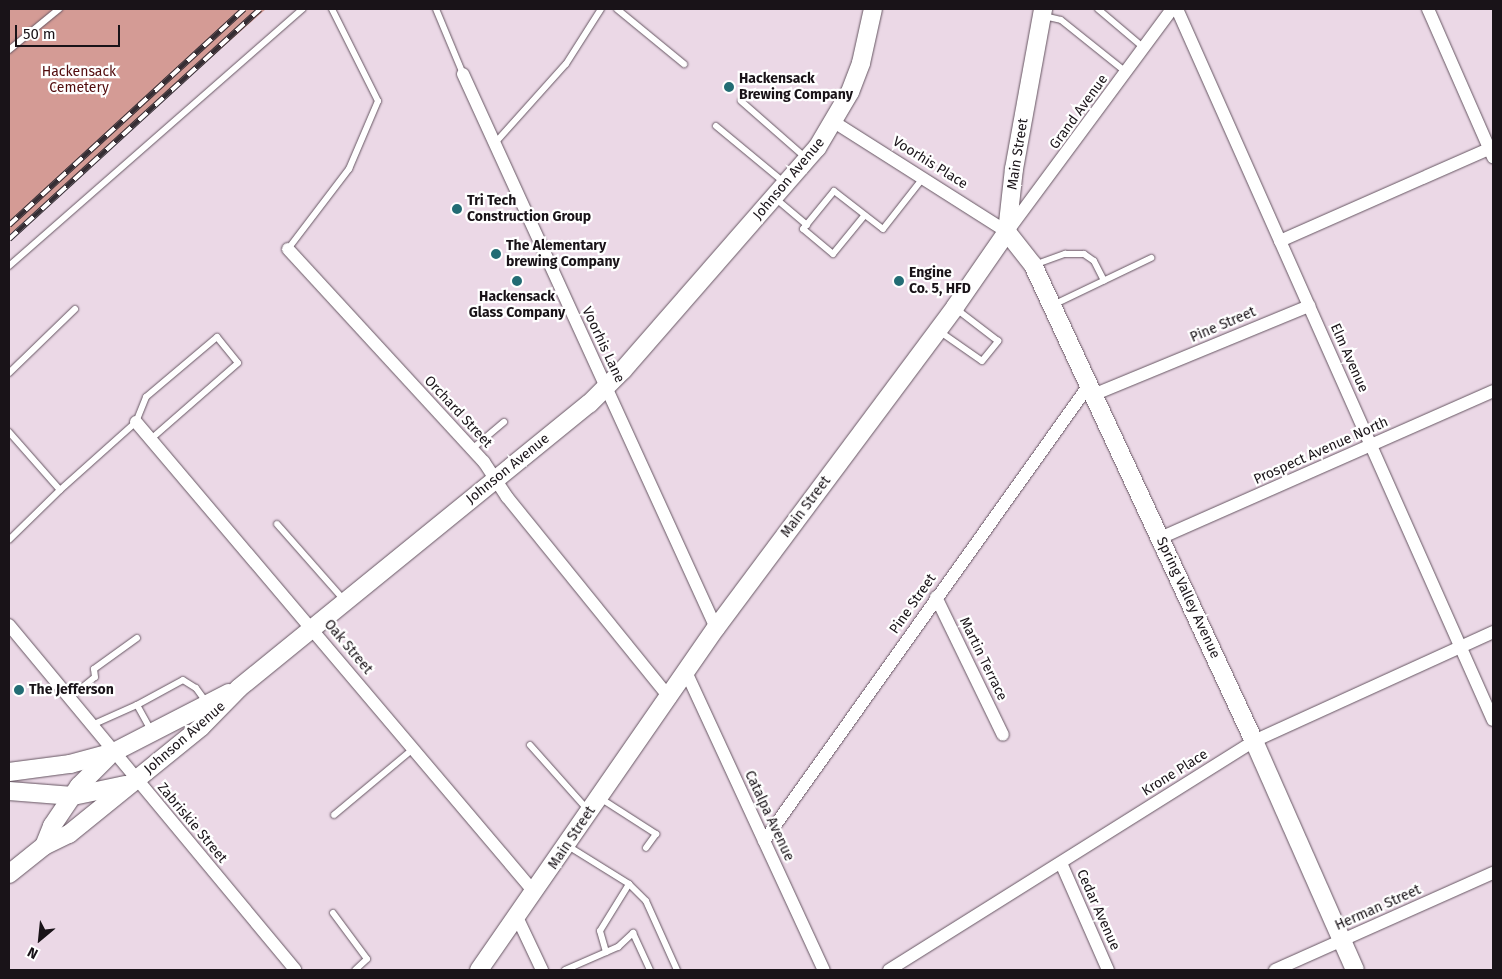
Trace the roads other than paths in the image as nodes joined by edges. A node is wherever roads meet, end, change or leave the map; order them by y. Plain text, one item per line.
1 (59, 9) edge
2 (304, 9) edge
3 (332, 9) edge
4 (436, 9) edge
5 (601, 9) edge
6 (617, 9) edge
7 (872, 9) edge
8 (1098, 9) edge
9 (1172, 9) edge
10 (1177, 9) edge
11 (1428, 9) edge
12 (1042, 11) edge
13 (1144, 48) junction
14 (9, 50) edge
15 (684, 64) dead end
16 (1126, 72) junction
17 (463, 74) joint
18 (741, 101) dead end
19 (834, 122) junction
20 (716, 126) dead end
21 (495, 144) junction
22 (1492, 151) edge
23 (808, 160) junction
24 (924, 176) junction
25 (786, 184) junction
26 (774, 197) junction
27 (864, 216) junction
28 (807, 225) junction
29 (1007, 232) junction
30 (1280, 241) junction
31 (288, 249) joint
32 (1151, 258) dead end
33 (1033, 265) junction
34 (9, 266) edge
35 (1104, 281) junction
36 (1052, 306) junction
37 (1309, 306) junction
38 (955, 307) junction
39 (75, 309) dead end
40 (938, 330) junction
41 (9, 373) edge
42 (606, 386) junction
43 (1091, 390) junction
44 (1493, 391) edge
45 (136, 422) junction
46 (504, 422) dead end
47 (9, 432) edge
48 (152, 438) junction
49 (1371, 446) junction
50 (472, 449) junction
51 (495, 479) junction
52 (60, 490) junction
53 (277, 524) dead end
54 (1160, 538) junction
55 (9, 540) edge
56 (936, 597) junction
57 (345, 601) junction
58 (9, 625) edge
59 (312, 628) junction
60 (716, 628) junction
61 (1493, 632) edge
62 (137, 638) dead end
63 (1460, 647) junction
64 (687, 674) junction
65 (239, 688) junction
66 (69, 698) junction
67 (670, 698) junction
68 (208, 704) junction
69 (137, 705) junction
70 (1493, 720) edge
71 (92, 725) junction
72 (152, 732) junction
73 (1003, 735) dead end
74 (1254, 741) junction
75 (530, 744) dead end
76 (414, 748) junction
77 (114, 752) junction
78 (9, 772) edge
79 (137, 780) junction
80 (9, 792) edge
81 (73, 796) junction
82 (594, 805) junction
83 (334, 815) dead end
84 (764, 841) junction
85 (567, 845) junction
86 (44, 846) junction
87 (646, 848) dead end
88 (1061, 863) junction
89 (11, 869) edge
90 (1493, 872) edge
91 (629, 884) junction
92 (535, 893) junction
93 (333, 913) dead end
94 (517, 917) junction
95 (1342, 940) junction
96 (606, 952) junction
97 (295, 970) edge
98 (355, 970) edge
99 (479, 970) edge
100 (542, 970) edge
101 (565, 970) edge
102 (650, 970) edge
103 (677, 970) edge
104 (824, 970) edge
105 (889, 970) edge
106 (1108, 970) edge
107 (1275, 970) edge
108 (1355, 970) edge

1 - 14 lane
2 - 34 lane
3 - 31 lane
4 - 17 lane
5 - 21 lane
6 - 15 lane
7 - 19 street, Johnson Avenue
8 - 13 lane
9 - 13 street, Grand Avenue
10 - 30 street, Elm Avenue
11 - 22 street
12 - 16 lane
12 - 29 street, Main Street
13 - 16 street, Grand Avenue
16 - 29 street, Grand Avenue
17 - 21 street, Voorhis Lane
18 - 23 lane
19 - 23 street, Johnson Avenue
19 - 24 street, Voorhis Place
20 - 25 lane
21 - 42 street, Voorhis Lane
22 - 30 street
23 - 25 street, Johnson Avenue
24 - 27 lane
24 - 29 street, Voorhis Place
25 - 26 street, Johnson Avenue
26 - 28 lane
26 - 42 street, Johnson Avenue
27 - 28 lane
27 - 28 lane
29 - 33 street, Spring Valley Avenue
29 - 38 street, Main Street
30 - 37 street, Elm Avenue
31 - 50 street, Orchard Street
32 - 35 lane
33 - 35 lane
33 - 36 street, Spring Valley Avenue
35 - 36 lane
36 - 43 street, Spring Valley Avenue
37 - 43 street, Pine Street
37 - 49 street, Elm Avenue
38 - 40 street, Main Street
38 - 40 lane
39 - 41 lane
40 - 60 street, Main Street
42 - 51 street, Johnson Avenue
42 - 60 street, Voorhis Lane
43 - 54 street, Spring Valley Avenue
43 - 56 street, Pine Street
44 - 49 street, Prospect Avenue North
45 - 48 street, Oak Street
45 - 48 lane
45 - 52 lane
46 - 50 lane
47 - 52 lane
48 - 59 street, Oak Street
49 - 54 street, Prospect Avenue North
49 - 63 street, Elm Avenue
50 - 51 street, Orchard Street
51 - 57 street, Johnson Avenue
51 - 67 street, Orchard Street
52 - 55 lane
53 - 57 lane
54 - 74 street, Spring Valley Avenue
56 - 73 street, Martin Terrace
56 - 84 street, Pine Street
57 - 59 street, Johnson Avenue
58 - 66 street, Zabriskie Street
59 - 65 street, Johnson Avenue
59 - 76 street, Oak Street
60 - 64 street, Main Street
61 - 63 street, Krone Place
62 - 66 lane
63 - 70 street, Elm Avenue
63 - 74 street, Krone Place
64 - 67 street, Main Street
64 - 84 street, Catalpa Avenue
65 - 68 street
65 - 79 street, Johnson Avenue
66 - 71 street, Zabriskie Street
67 - 82 street, Main Street
68 - 69 lane
68 - 72 street
69 - 71 lane
69 - 72 lane
71 - 77 street, Zabriskie Street
72 - 77 street
74 - 88 street, Krone Place
74 - 95 street, Spring Valley Avenue
75 - 82 lane
76 - 83 lane
76 - 92 street, Oak Street
77 - 78 street
77 - 79 street, Zabriskie Street
77 - 81 street, Johnson Avenue
79 - 81 street
79 - 86 street, Johnson Avenue
79 - 97 street, Zabriskie Street
80 - 81 street
81 - 86 street, Johnson Avenue
82 - 85 street, Main Street
82 - 87 lane
84 - 104 street, Catalpa Avenue
85 - 91 lane
85 - 92 street, Main Street
86 - 89 street, Johnson Avenue
88 - 105 street, Krone Place
88 - 106 street, Cedar Avenue
90 - 95 street, Herman Street
91 - 96 lane
91 - 103 lane
92 - 94 street, Main Street
93 - 98 lane
94 - 99 street, Main Street
94 - 100 street
95 - 107 street, Herman Street
95 - 108 street, Spring Valley Avenue
96 - 101 lane
96 - 102 lane

